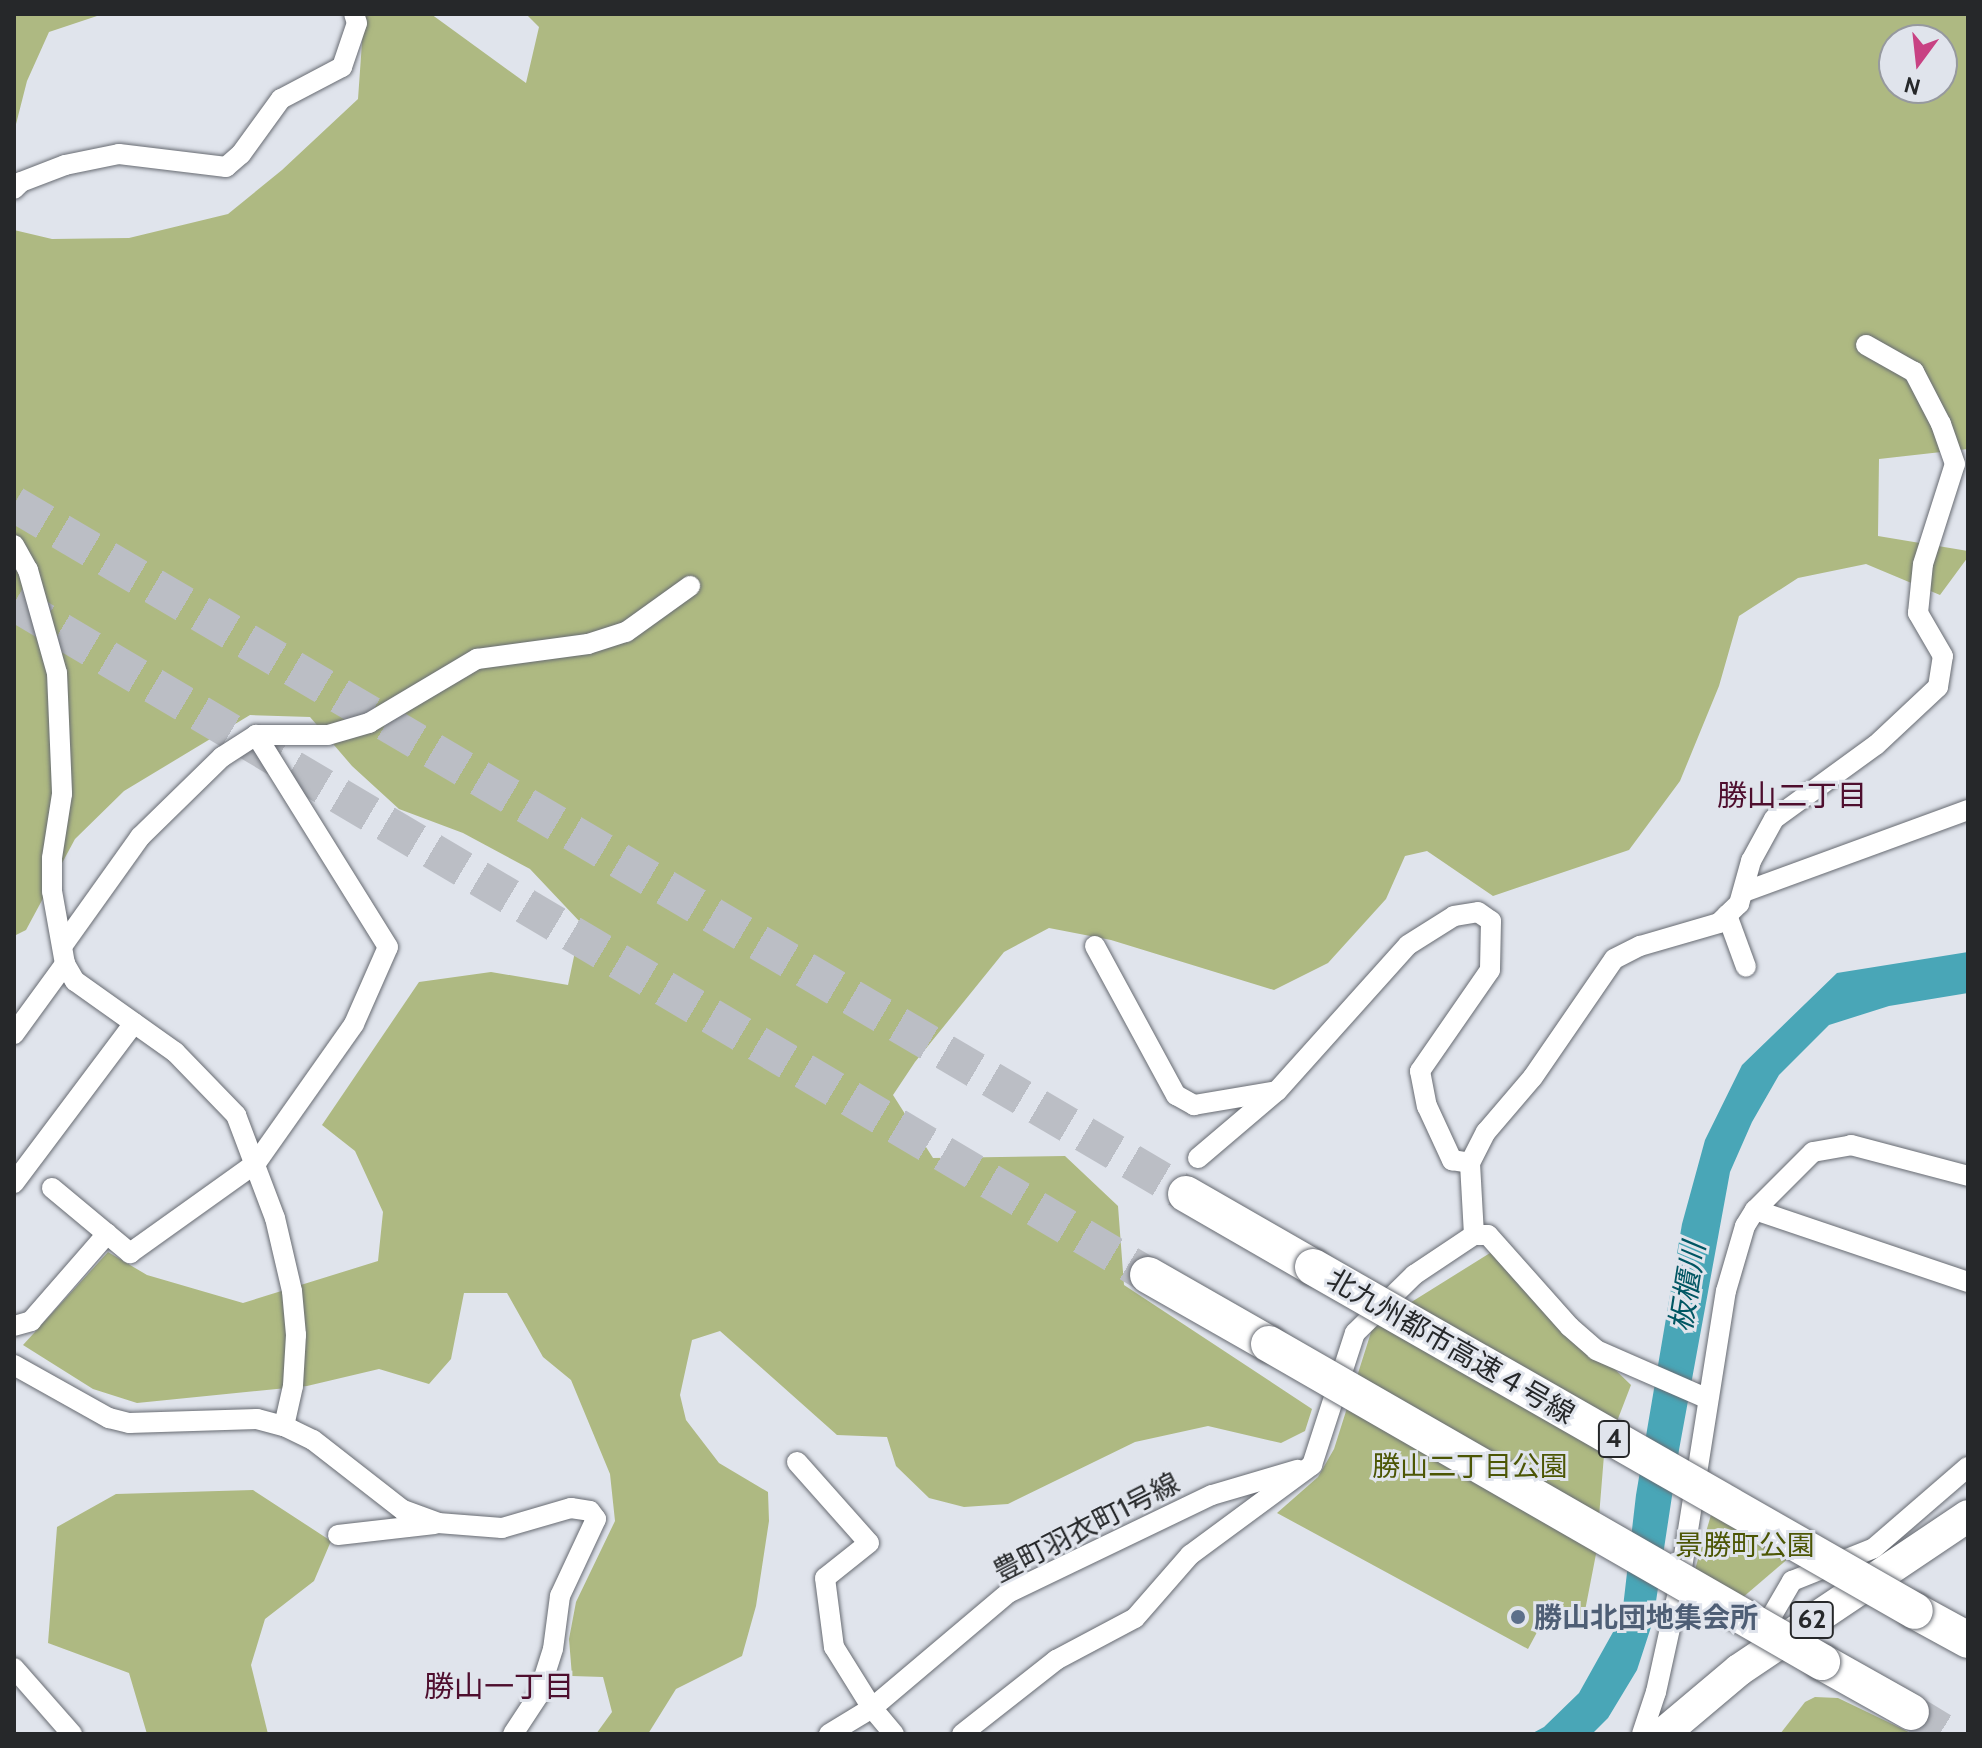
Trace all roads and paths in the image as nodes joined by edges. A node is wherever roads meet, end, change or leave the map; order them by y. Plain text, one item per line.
1 (354, 14) edge
2 (14, 189) edge
3 (1866, 345) dead end
4 (14, 545) edge
5 (690, 586) dead end
6 (256, 735) junction
7 (1968, 810) edge
8 (1744, 892) junction
9 (1727, 915) junction
10 (1095, 946) dead end
11 (64, 954) junction
12 (1746, 967) dead end
13 (134, 1023) junction
14 (14, 1034) edge
15 (1277, 1091) junction
16 (1198, 1158) dead end
17 (256, 1163) junction
18 (1470, 1163) junction
19 (17, 1173) edge
20 (1968, 1176) edge
21 (52, 1188) dead end
22 (1186, 1194) tunnel mouth
23 (1755, 1210) junction
24 (107, 1234) junction
25 (1474, 1235) junction
26 (1148, 1275) tunnel mouth
27 (1968, 1282) edge
28 (14, 1326) edge
29 (14, 1365) edge
30 (1703, 1398) junction
31 (284, 1426) junction
32 (797, 1462) dead end
33 (1312, 1465) junction
34 (1968, 1467) edge
35 (1968, 1516) edge
36 (438, 1523) junction
37 (338, 1535) dead end
38 (1968, 1640) edge
39 (14, 1668) edge
40 (1739, 1670) junction
41 (872, 1708) junction
42 (1911, 1712) tunnel mouth
43 (72, 1734) edge
44 (513, 1734) edge
45 (829, 1734) edge
46 (894, 1734) edge
47 (962, 1734) edge
48 (1642, 1734) edge
49 (1663, 1734) edge

1 - 2 street
3 - 8 street
4 - 11 street
5 - 6 street
6 - 11 street
6 - 17 street
7 - 8 street
8 - 9 street
9 - 12 street
9 - 18 street
10 - 15 street
11 - 13 street
11 - 14 street
13 - 17 street
13 - 19 street
15 - 16 street
15 - 18 street
17 - 24 street
17 - 31 street
18 - 25 street
20 - 23 street
21 - 24 street
22 - 38 highway, 北九州都市高速４号線 / 4, bridge
23 - 27 street
23 - 30 street
24 - 28 street
25 - 30 street
25 - 33 street
26 - 42 highway, bridge
29 - 31 street
30 - 48 street
31 - 36 street
32 - 41 street
33 - 41 street, 豊町羽衣町1号線
33 - 47 street
34 - 40 street
35 - 40 main road, 62
36 - 37 street
36 - 44 street
39 - 43 street
40 - 49 main road, 62
41 - 45 street, 豊町羽衣町1号線
41 - 46 street

